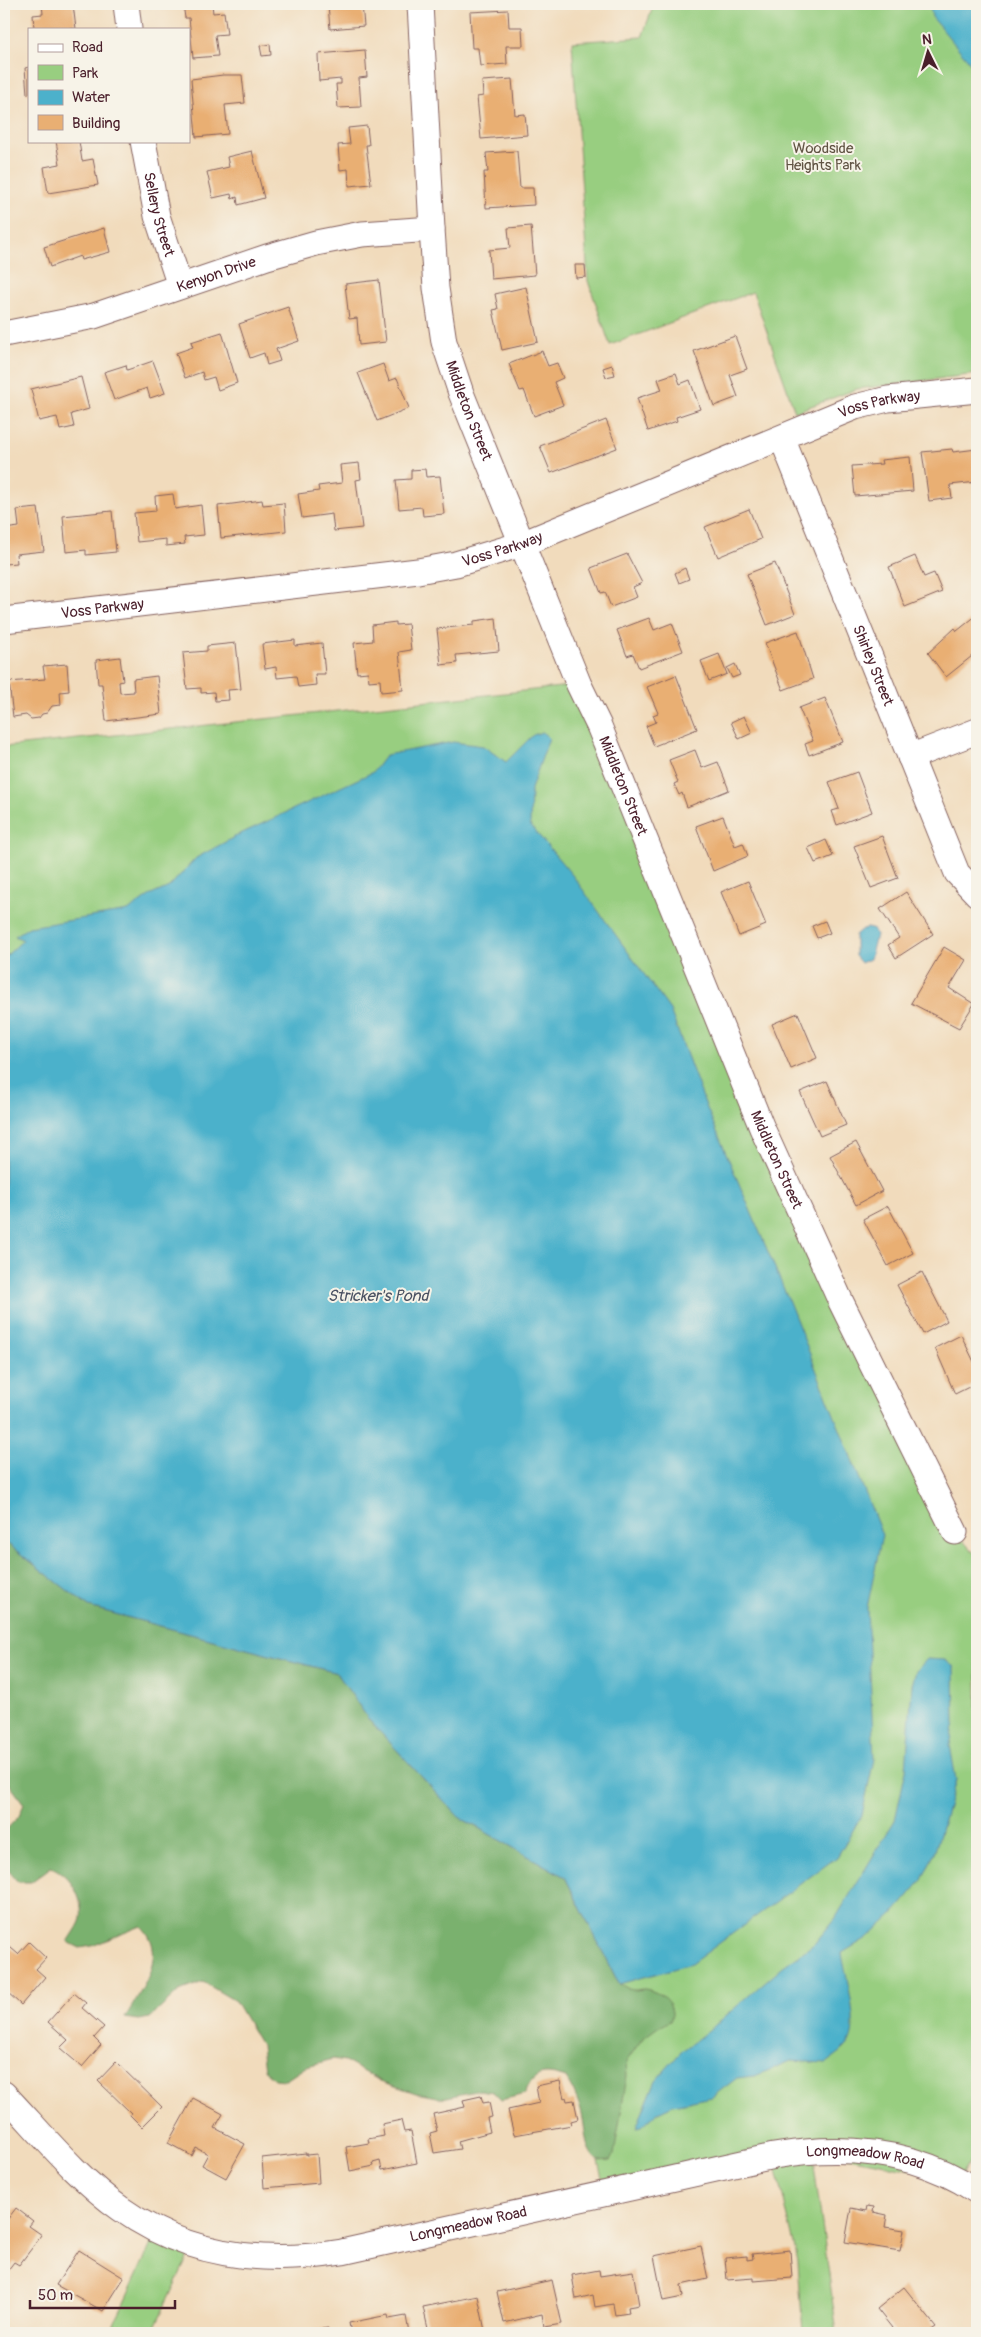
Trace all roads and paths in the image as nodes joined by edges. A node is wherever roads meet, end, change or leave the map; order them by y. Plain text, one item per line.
1 (126, 4) edge
2 (420, 4) edge
3 (129, 28) edge
4 (143, 142) edge
5 (432, 229) junction
6 (180, 286) junction
7 (4, 334) edge
8 (977, 390) edge
9 (782, 438) junction
10 (522, 544) junction
11 (4, 620) edge
12 (977, 731) edge
13 (910, 757) junction
14 (974, 891) edge
15 (955, 1532) dead end
16 (4, 2094) edge
17 (977, 2191) edge

1 - 3 street
2 - 5 street, Middleton Street
4 - 6 street, Sellery Street
5 - 6 street, Kenyon Drive
5 - 10 street, Middleton Street
6 - 7 street, Kenyon Drive
8 - 9 street, Voss Parkway
9 - 10 street, Voss Parkway
9 - 13 street, Shirley Street
10 - 11 street, Voss Parkway
10 - 15 street, Middleton Street
12 - 13 street
13 - 14 street, Shirley Street
16 - 17 street, Longmeadow Road

